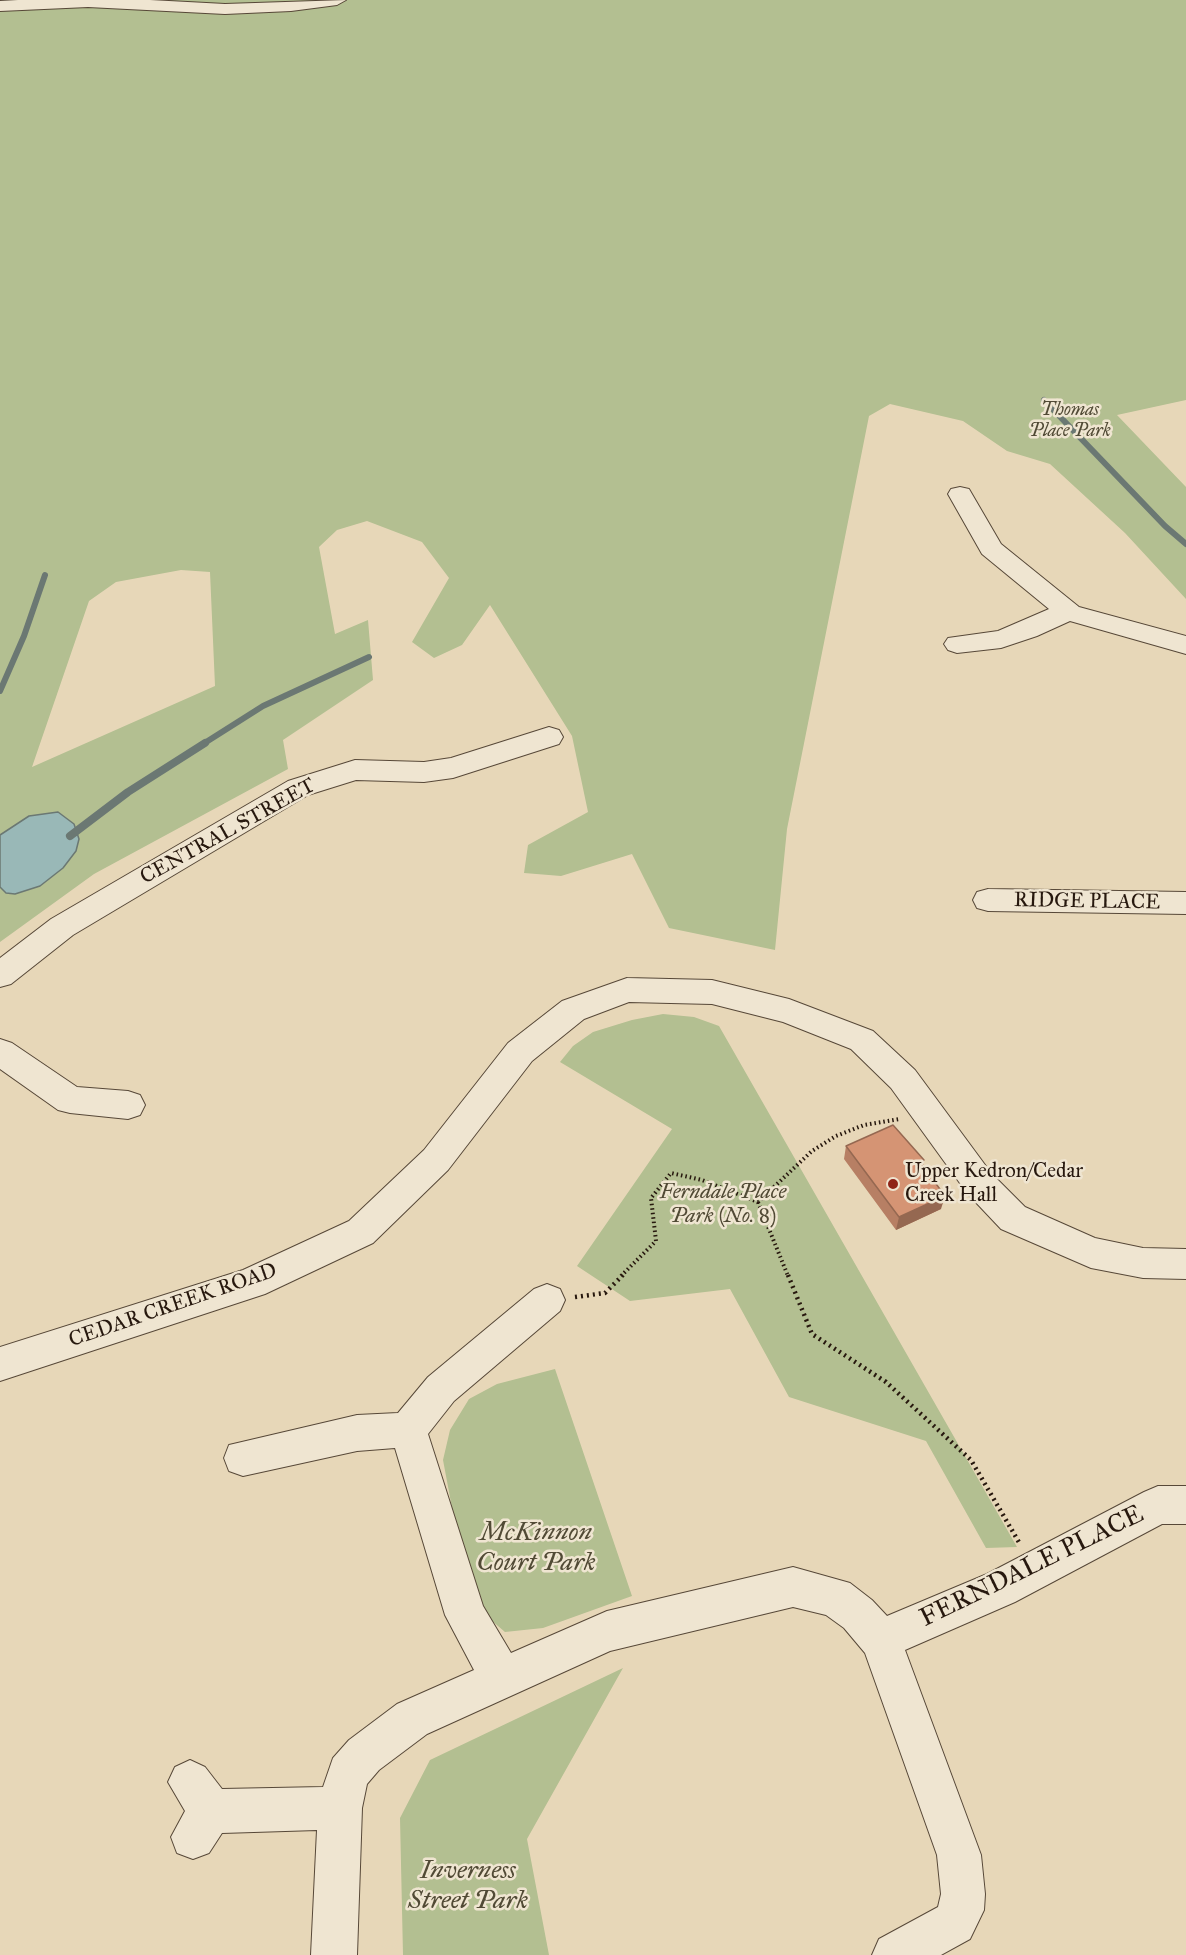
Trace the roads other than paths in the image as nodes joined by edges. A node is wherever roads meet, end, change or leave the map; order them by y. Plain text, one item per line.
1 (337, 0) edge
2 (0, 6) edge
3 (960, 494) dead end
4 (1070, 613) junction
5 (957, 644) dead end
6 (1186, 645) edge
7 (549, 737) dead end
8 (988, 900) dead end
9 (1186, 903) edge
10 (0, 975) edge
11 (0, 1052) edge
12 (128, 1105) dead end
13 (1186, 1264) edge
14 (548, 1300) road end
15 (0, 1364) edge
16 (408, 1430) junction
17 (243, 1458) dead end
18 (1186, 1506) edge
19 (881, 1640) junction
20 (502, 1678) junction
21 (340, 1808) junction
22 (198, 1810) dead end
23 (334, 1955) edge
24 (895, 1955) edge

1 - 2 street
3 - 4 street
4 - 5 street
4 - 6 street
7 - 10 street, CENTRAL STREET
8 - 9 street, RIDGE PLACE
11 - 12 street
13 - 15 street, CEDAR CREEK ROAD
14 - 16 street
16 - 17 street
16 - 20 street
18 - 19 street, FERNDALE PLACE
19 - 20 street
19 - 24 street
20 - 21 street
21 - 22 street
21 - 23 street

